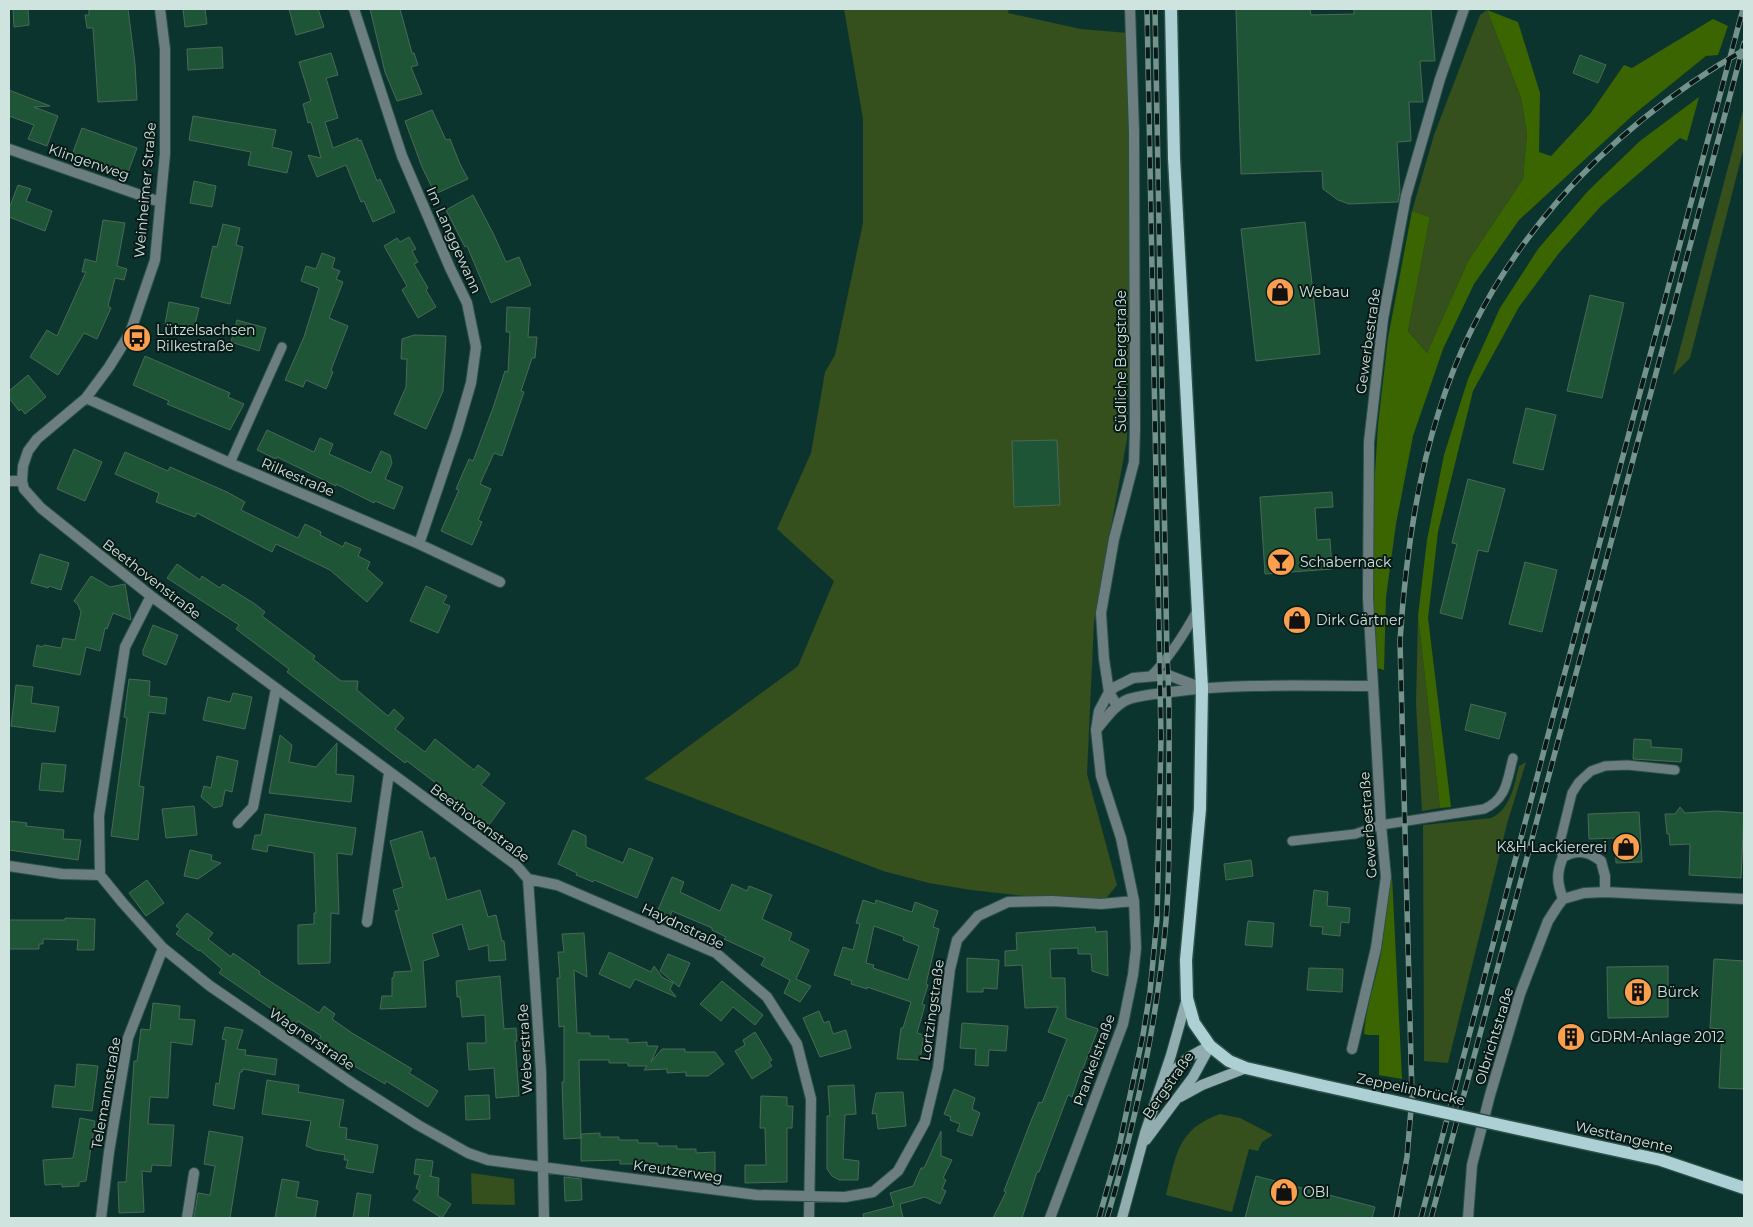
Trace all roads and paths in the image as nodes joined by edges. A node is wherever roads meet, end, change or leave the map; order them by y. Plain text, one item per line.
1 (160, 9) edge
2 (354, 9) edge
3 (1130, 9) edge
4 (1171, 9) edge
5 (1464, 9) edge
6 (9, 149) edge
7 (160, 202) junction
8 (282, 347) dead end
9 (86, 398) junction
10 (230, 463) junction
11 (9, 481) edge
12 (22, 481) junction
13 (419, 544) junction
14 (500, 582) dead end
15 (151, 596) junction
16 (1198, 609) junction
17 (1151, 676) junction
18 (1373, 686) junction
19 (1202, 688) junction
20 (276, 690) junction
21 (1109, 692) junction
22 (1117, 706) junction
23 (1096, 730) junction
24 (1513, 758) dead end
25 (1675, 770) dead end
26 (389, 772) junction
27 (238, 823) dead end
28 (1381, 825) junction
29 (1292, 841) dead end
30 (1563, 857) junction
31 (9, 866) edge
32 (100, 875) junction
33 (528, 879) junction
34 (1605, 892) junction
35 (1563, 899) junction
36 (1744, 900) edge
37 (1134, 901) junction
38 (367, 922) dead end
39 (162, 948) junction
40 (1187, 998) junction
41 (1210, 1046) junction
42 (1352, 1050) dead end
43 (1246, 1068) junction
44 (1162, 1081) junction
45 (1177, 1099) junction
46 (1496, 1124) joint
47 (1142, 1145) junction
48 (544, 1166) junction
49 (194, 1173) dead end
50 (1744, 1188) edge
51 (810, 1196) junction
52 (101, 1218) edge
53 (187, 1218) edge
54 (544, 1218) edge
55 (809, 1218) edge
56 (1050, 1218) edge
57 (1122, 1218) edge
58 (1468, 1218) edge

1 - 7 street, Weinheimer Straße
2 - 13 street, Im Langgewann
3 - 21 street, Südliche Bergstraße
4 - 16 main road
5 - 18 street, Gewerbestraße
6 - 7 street, Klingenweg
7 - 9 street, Weinheimer Straße
8 - 10 lane
9 - 10 street, Rilkestraße
9 - 12 street, Weinheimer Straße
10 - 13 street, Rilkestraße
11 - 12 street
12 - 15 street, Beethovenstraße
13 - 14 street, Rilkestraße
15 - 20 street, Beethovenstraße
15 - 32 street
16 - 17 lane
16 - 19 main road
17 - 19 street
17 - 21 street
18 - 19 street
18 - 28 street, Gewerbestraße
19 - 22 street
19 - 40 main road
20 - 26 street, Beethovenstraße
20 - 27 street
21 - 22 street, Südliche Bergstraße
21 - 23 street, Prankelstraße
22 - 23 street
23 - 37 street, Prankelstraße
24 - 28 lane
25 - 30 lane
26 - 33 street, Beethovenstraße
26 - 38 street
28 - 29 lane
28 - 42 street, Gewerbestraße
30 - 34 street
30 - 35 street
31 - 32 street
32 - 39 street, Wagnerstraße
33 - 48 street, Weberstraße
33 - 51 street, Haydnstraße
34 - 35 street
34 - 36 street
35 - 58 street, Olbrichtstraße
37 - 51 street, Lortzingstraße
37 - 56 street, Prankelstraße
39 - 48 street, Wagnerstraße
39 - 52 street, Telemannstraße
40 - 41 main road
40 - 44 main road
41 - 43 main road
41 - 44 main road, Bergstraße
41 - 45 main road, Bergstraße
43 - 45 main road
43 - 46 main road, Zeppelinbrücke, bridge
44 - 47 main road, Bergstraße
45 - 47 main road, Bergstraße
46 - 50 main road, Westtangente
47 - 57 main road, Bergstraße
48 - 51 street, Kreutzerweg
48 - 54 street, Weberstraße
49 - 53 street
51 - 55 street, Haydnstraße

